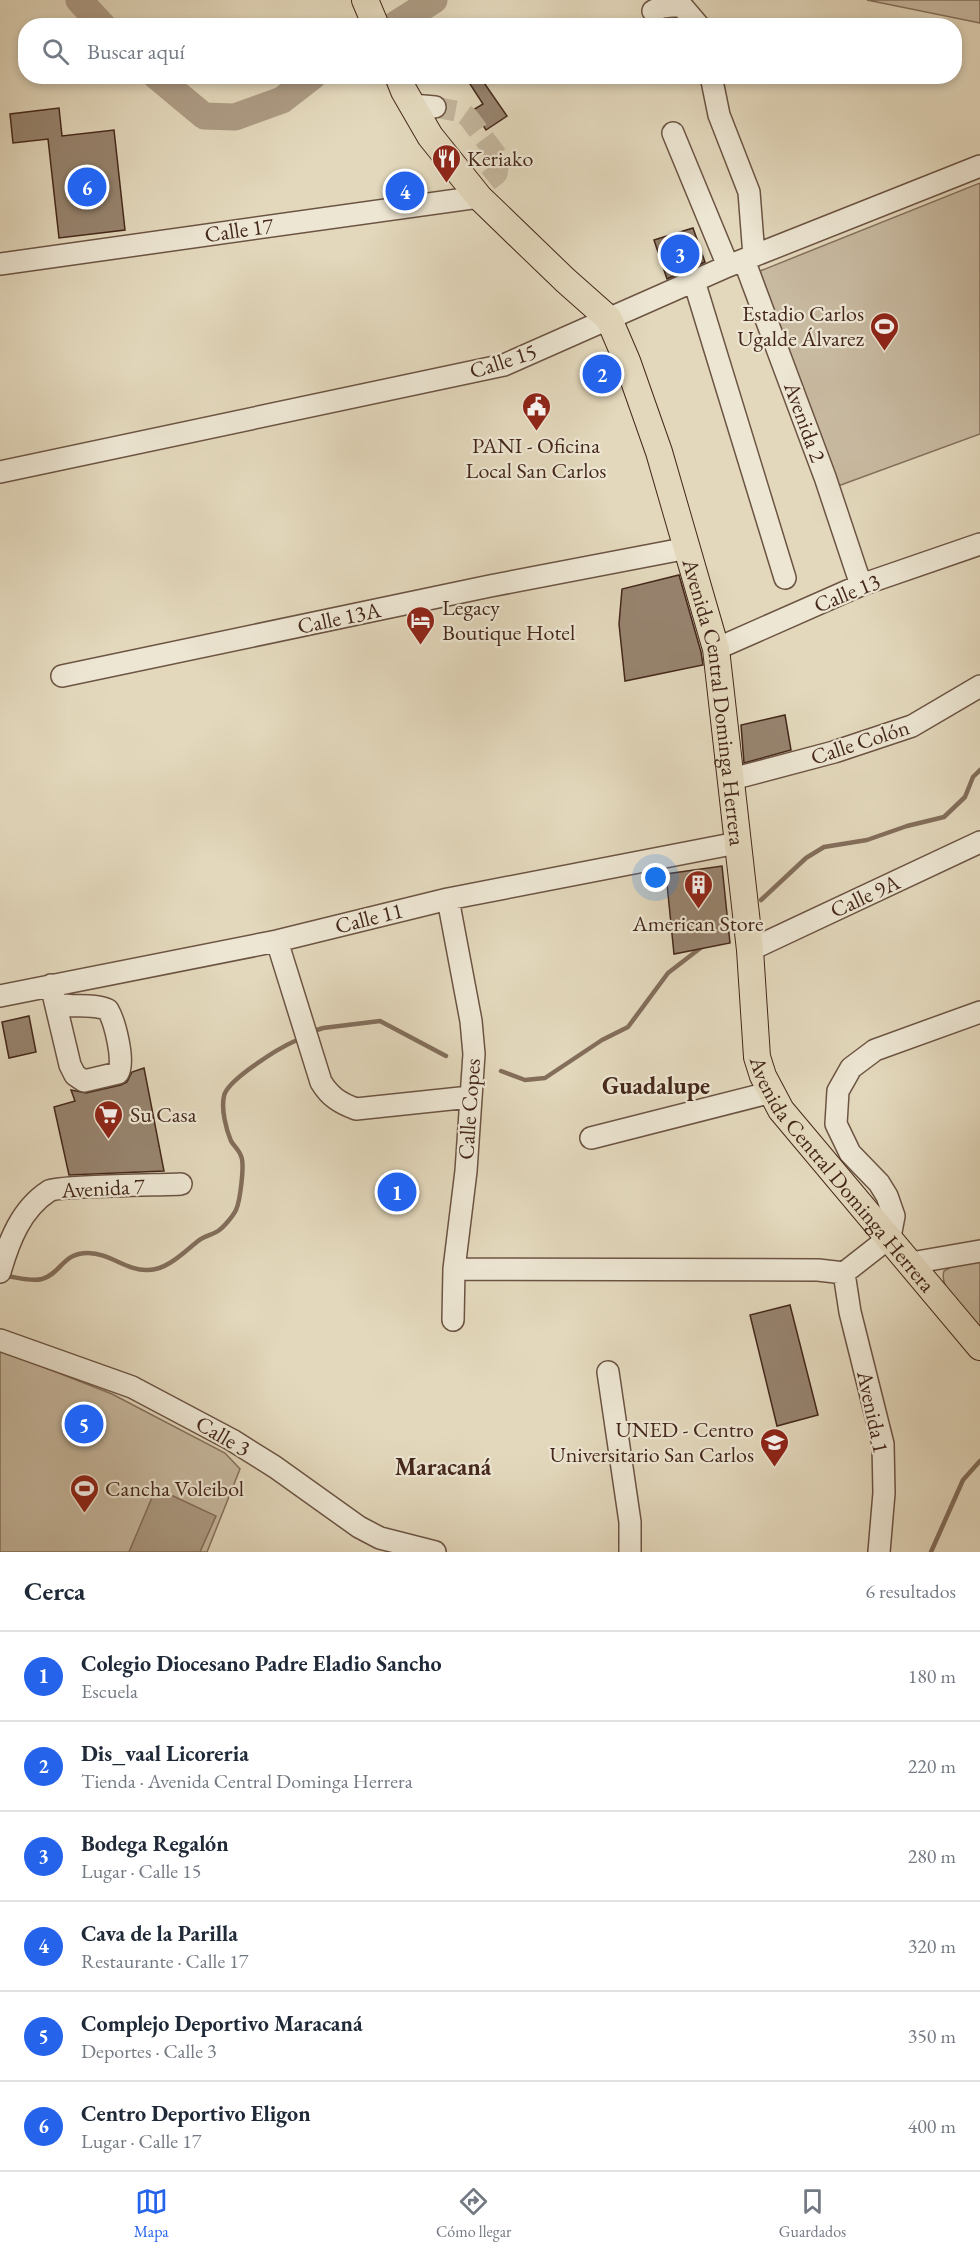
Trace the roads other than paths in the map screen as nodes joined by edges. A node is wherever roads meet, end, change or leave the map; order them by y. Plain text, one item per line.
1 (653, 11) dead end
2 (692, 18) edge
3 (405, 84) edge
4 (713, 84) edge
5 (673, 133) dead end
6 (980, 166) edge
7 (479, 191) junction
8 (742, 261) junction
9 (0, 264) edge
10 (694, 281) junction
11 (609, 319) junction
12 (0, 472) edge
13 (980, 544) edge
14 (688, 548) junction
15 (785, 578) dead end
16 (861, 585) junction
17 (716, 649) junction
18 (62, 676) dead end
19 (980, 687) edge
20 (732, 779) junction
21 (980, 842) edge
22 (737, 843) junction
23 (448, 899) junction
24 (276, 941) junction
25 (750, 950) junction
26 (0, 996) edge
27 (980, 1012) edge
28 (772, 1092) junction
29 (470, 1097) junction
30 (591, 1138) dead end
31 (181, 1184) dead end
32 (890, 1237) junction
33 (980, 1251) edge
34 (911, 1263) junction
35 (1, 1269) edge
36 (454, 1269) junction
37 (844, 1273) junction
38 (453, 1320) dead end
39 (0, 1340) edge
40 (980, 1347) edge
41 (608, 1372) dead end
42 (435, 1552) edge
43 (630, 1552) edge
44 (879, 1552) edge

1 - 2 street
3 - 7 main road, Avenida Central Dominga Herrera
4 - 8 street
5 - 8 street
6 - 8 street, Calle 15
7 - 9 street, Calle 17
7 - 11 main road, Avenida Central Dominga Herrera
8 - 10 street, Calle 15
8 - 16 street, Avenida 2
10 - 11 street, Calle 15
10 - 15 street
11 - 12 street, Calle 15
11 - 14 main road, Avenida Central Dominga Herrera
13 - 16 street, Calle 13
14 - 17 main road, Avenida Central Dominga Herrera
14 - 18 street, Calle 13A
16 - 17 street, Calle 13
17 - 20 main road, Avenida Central Dominga Herrera
19 - 20 street, Calle Colón
20 - 22 main road, Avenida Central Dominga Herrera
21 - 25 street, Calle 9A
22 - 23 street, Calle 11
22 - 25 main road, Avenida Central Dominga Herrera
23 - 24 street, Calle 11
23 - 29 street, Calle Copes
24 - 26 street, Calle 11
24 - 29 street
25 - 28 main road, Avenida Central Dominga Herrera
27 - 32 street
28 - 30 street
28 - 32 main road, Avenida Central Dominga Herrera
29 - 36 street, Calle Copes
31 - 35 street, Avenida 7
32 - 34 main road, Avenida Central Dominga Herrera
32 - 37 street
33 - 34 street
34 - 40 main road, Avenida Central Dominga Herrera
36 - 37 street
36 - 38 street, Calle Copes
37 - 44 street, Avenida 1
39 - 42 street, Calle 3
41 - 43 street

